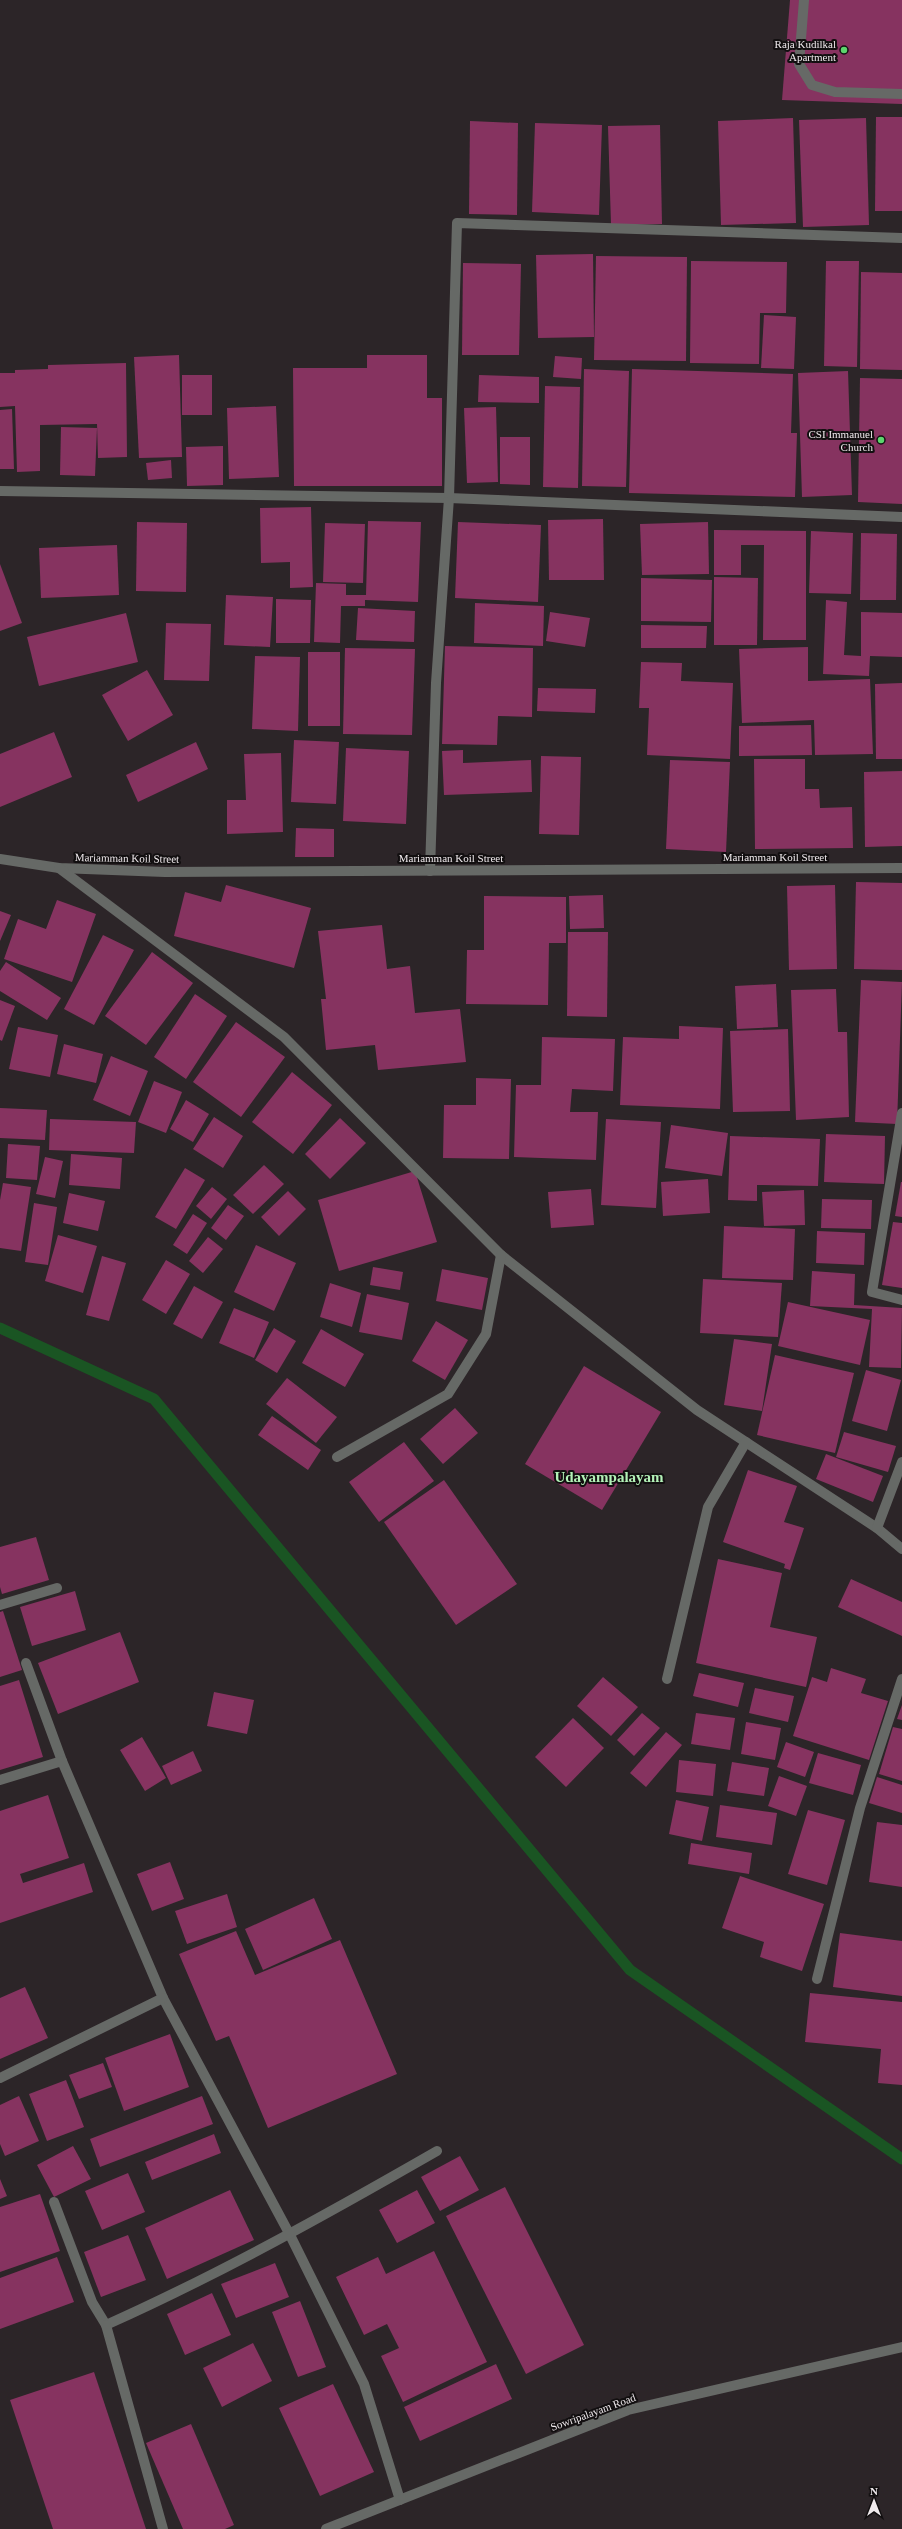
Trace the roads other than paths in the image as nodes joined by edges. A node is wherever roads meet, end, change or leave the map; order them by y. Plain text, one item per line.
1 (804, 0) edge
2 (902, 94) edge
3 (902, 238) edge
4 (0, 491) edge
5 (450, 498) junction
6 (902, 517) edge
7 (0, 859) edge
8 (59, 868) junction
9 (902, 868) edge
10 (430, 871) junction
11 (902, 1113) edge
12 (501, 1255) junction
13 (902, 1300) edge
14 (746, 1442) junction
15 (338, 1457) dead end
16 (902, 1462) edge
17 (877, 1528) junction
18 (902, 1549) edge
19 (57, 1588) dead end
20 (0, 1605) edge
21 (26, 1664) dead end
22 (667, 1679) dead end
23 (902, 1679) edge
24 (62, 1761) junction
25 (0, 1780) edge
26 (817, 1979) dead end
27 (163, 1998) junction
28 (0, 2078) edge
29 (438, 2151) dead end
30 (54, 2202) dead end
31 (290, 2235) junction
32 (106, 2325) junction
33 (902, 2347) edge
34 (400, 2500) junction
35 (163, 2529) edge
36 (326, 2529) edge

1 - 2 street
3 - 5 street
4 - 5 street
5 - 6 street
5 - 10 street
7 - 8 street, Mariamman Koil Street
8 - 10 street, Mariamman Koil Street
8 - 12 street
9 - 10 street, Mariamman Koil Street
11 - 13 street
12 - 14 street
12 - 15 street
14 - 17 street
14 - 22 street
16 - 17 street
17 - 18 street
19 - 20 street
21 - 24 street
23 - 26 street
24 - 25 street
24 - 27 street
27 - 28 street
27 - 31 street
29 - 31 street
30 - 32 street
31 - 32 street
31 - 34 street
32 - 35 street
33 - 34 street, Sowripalayam Road
34 - 36 street, Sowripalayam Road

